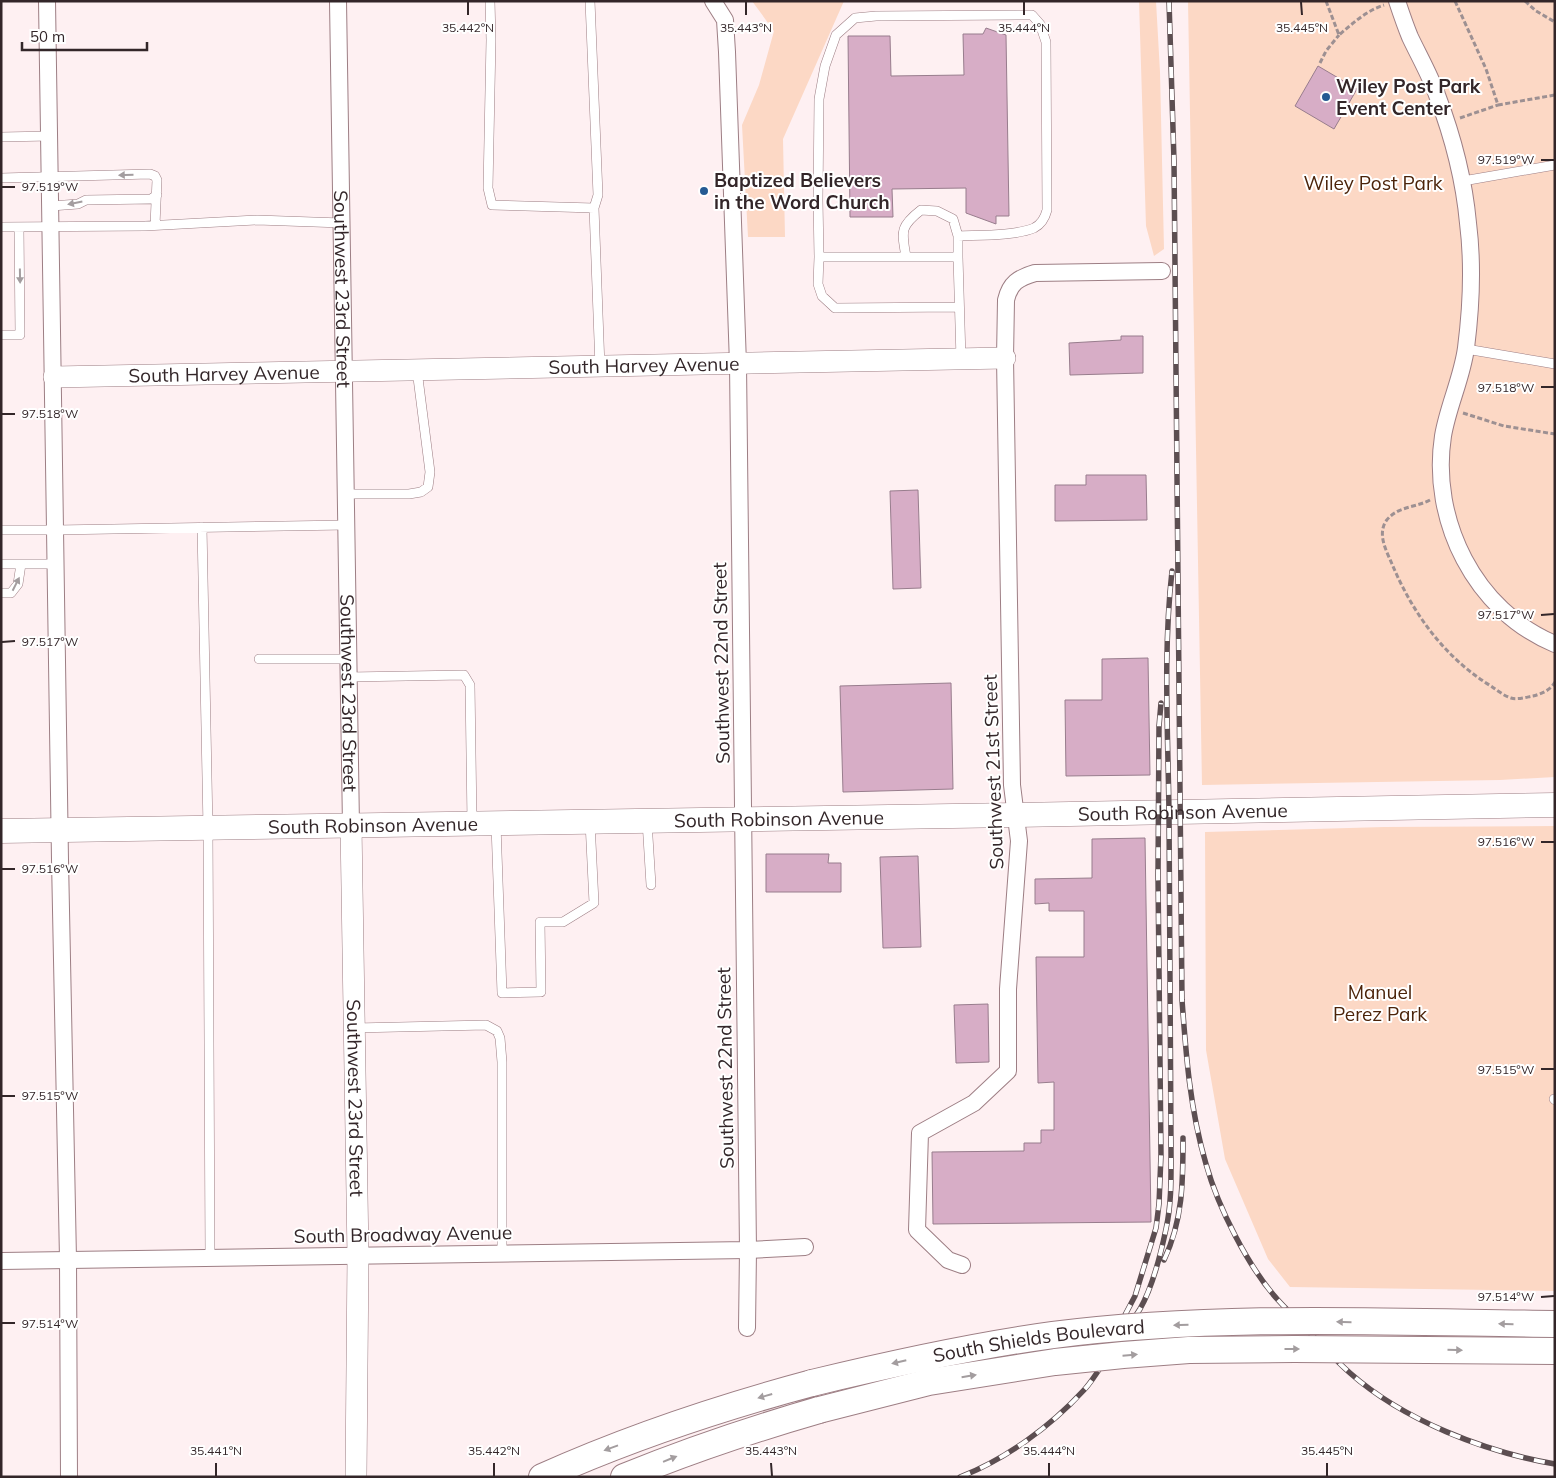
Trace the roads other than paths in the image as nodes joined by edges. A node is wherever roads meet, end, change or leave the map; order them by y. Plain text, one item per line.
1 (47, 1) edge
2 (338, 1) edge
3 (490, 1) edge
4 (590, 1) edge
5 (713, 1) edge
6 (1393, 2) edge
7 (50, 136) junction
8 (1, 137) edge
9 (1555, 165) edge
10 (50, 177) junction
11 (1, 178) edge
12 (1463, 181) junction
13 (157, 195) junction
14 (51, 206) junction
15 (594, 208) junction
16 (342, 223) junction
17 (156, 225) junction
18 (1, 227) edge
19 (19, 227) junction
20 (51, 227) junction
21 (958, 236) junction
22 (819, 257) junction
23 (906, 257) junction
24 (958, 257) junction
25 (1162, 271) dead end
26 (959, 307) junction
27 (1, 335) edge
28 (1466, 349) junction
29 (1005, 358) junction
30 (961, 359) junction
31 (738, 364) junction
32 (1555, 364) edge
33 (600, 366) junction
34 (417, 370) junction
35 (344, 371) junction
36 (54, 377) junction
37 (346, 494) junction
38 (346, 525) junction
39 (202, 527) junction
40 (1, 530) edge
41 (56, 530) junction
42 (1, 564) edge
43 (21, 564) junction
44 (57, 564) junction
45 (1, 593) edge
46 (1555, 644) edge
47 (259, 659) dead end
48 (348, 659) junction
49 (349, 677) junction
50 (1555, 805) edge
51 (1016, 816) junction
52 (742, 820) junction
53 (647, 821) junction
54 (590, 822) junction
55 (472, 824) junction
56 (496, 824) junction
57 (351, 826) junction
58 (208, 828) junction
59 (60, 830) junction
60 (1, 831) edge
61 (650, 886) dead end
62 (355, 1028) junction
63 (805, 1247) dead end
64 (748, 1250) junction
65 (502, 1253) junction
66 (358, 1255) junction
67 (210, 1257) junction
68 (68, 1259) junction
69 (1, 1261) edge
70 (962, 1265) dead end
71 (1555, 1324) edge
72 (747, 1328) dead end
73 (1555, 1352) edge
74 (69, 1477) edge
75 (356, 1477) edge
76 (542, 1477) edge
77 (624, 1477) edge

1 - 7 street
2 - 16 street, Southwest 23rd Street
3 - 15 lane
4 - 15 lane
5 - 31 street, Southwest 22nd Street
6 - 12 street
7 - 8 lane
7 - 10 street
9 - 12 lane
10 - 11 lane
13 -> 10 lane
10 - 14 street
12 - 28 street
13 -> 14 lane
13 - 17 lane
14 - 20 street
15 - 33 lane
16 - 17 lane
16 - 35 street, Southwest 23rd Street
17 - 20 lane
18 - 19 lane
19 - 20 lane
19 -> 27 lane
20 - 36 street
21 - 22 lane
21 - 23 lane
21 - 24 lane
22 - 23 lane
22 - 26 lane
23 - 24 lane
24 - 26 lane
25 - 29 street
26 - 30 lane
28 - 32 lane
28 - 46 street
29 - 30 street, South Harvey Avenue
29 - 51 street, Southwest 21st Street
30 - 31 street, South Harvey Avenue
31 - 33 street, South Harvey Avenue
31 - 52 street, Southwest 22nd Street
33 - 34 street, South Harvey Avenue
34 - 35 street, South Harvey Avenue
34 - 37 lane
35 - 36 street, South Harvey Avenue
35 - 37 street, Southwest 23rd Street
36 - 41 street
37 - 38 street, Southwest 23rd Street
38 - 39 lane
38 - 48 street, Southwest 23rd Street
39 - 41 lane
39 - 58 lane
40 - 41 lane
41 - 44 street
42 - 43 lane
43 - 44 lane
45 -> 43 lane
44 - 59 street
47 - 48 lane
48 - 49 street, Southwest 23rd Street
49 - 55 lane
49 - 57 street, Southwest 23rd Street
50 - 51 main road, South Robinson Avenue
51 - 52 main road, South Robinson Avenue
51 - 70 street, Southwest 21st Street
52 - 53 main road, South Robinson Avenue
52 - 64 street, Southwest 22nd Street
53 - 54 main road, South Robinson Avenue
53 - 61 lane
54 - 56 main road, South Robinson Avenue
54 - 56 lane
55 - 56 main road, South Robinson Avenue
55 - 57 main road, South Robinson Avenue
57 - 58 main road, South Robinson Avenue
57 - 62 street, Southwest 23rd Street
58 - 59 main road, South Robinson Avenue
58 - 67 lane
59 - 60 main road, South Robinson Avenue
59 - 68 street
62 - 65 lane
62 - 66 street, Southwest 23rd Street
63 - 64 street, South Broadway Avenue
64 - 65 street, South Broadway Avenue
64 - 72 street, Southwest 22nd Street
65 - 66 street, South Broadway Avenue
66 - 67 street, South Broadway Avenue
66 - 75 street, Southwest 23rd Street
67 - 68 street, South Broadway Avenue
68 - 69 street, South Broadway Avenue
68 - 74 street
71 -> 76 main road, South Shields Boulevard, bridge
77 -> 73 main road, South Shields Boulevard, bridge

